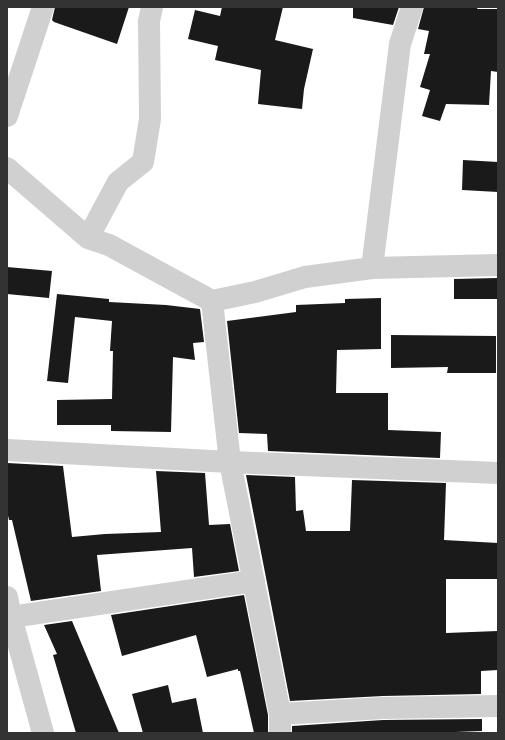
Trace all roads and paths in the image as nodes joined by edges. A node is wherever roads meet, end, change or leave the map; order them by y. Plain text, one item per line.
1 (43, 7) edge
2 (152, 7) edge
3 (412, 7) edge
4 (7, 116) edge
5 (7, 168) edge
6 (88, 238) junction
7 (498, 265) edge
8 (372, 268) junction
9 (212, 301) junction
10 (7, 450) edge
11 (230, 462) junction
12 (498, 473) edge
13 (254, 581) junction
14 (9, 607) edge
15 (498, 706) edge
16 (280, 723) edge
17 (43, 733) edge

1 - 4 street
2 - 6 street
3 - 8 street
5 - 6 street
6 - 9 street
7 - 8 street
8 - 9 street
9 - 11 street
10 - 11 street
11 - 12 street
11 - 13 street
13 - 14 street
13 - 16 street
14 - 17 street
15 - 16 street

